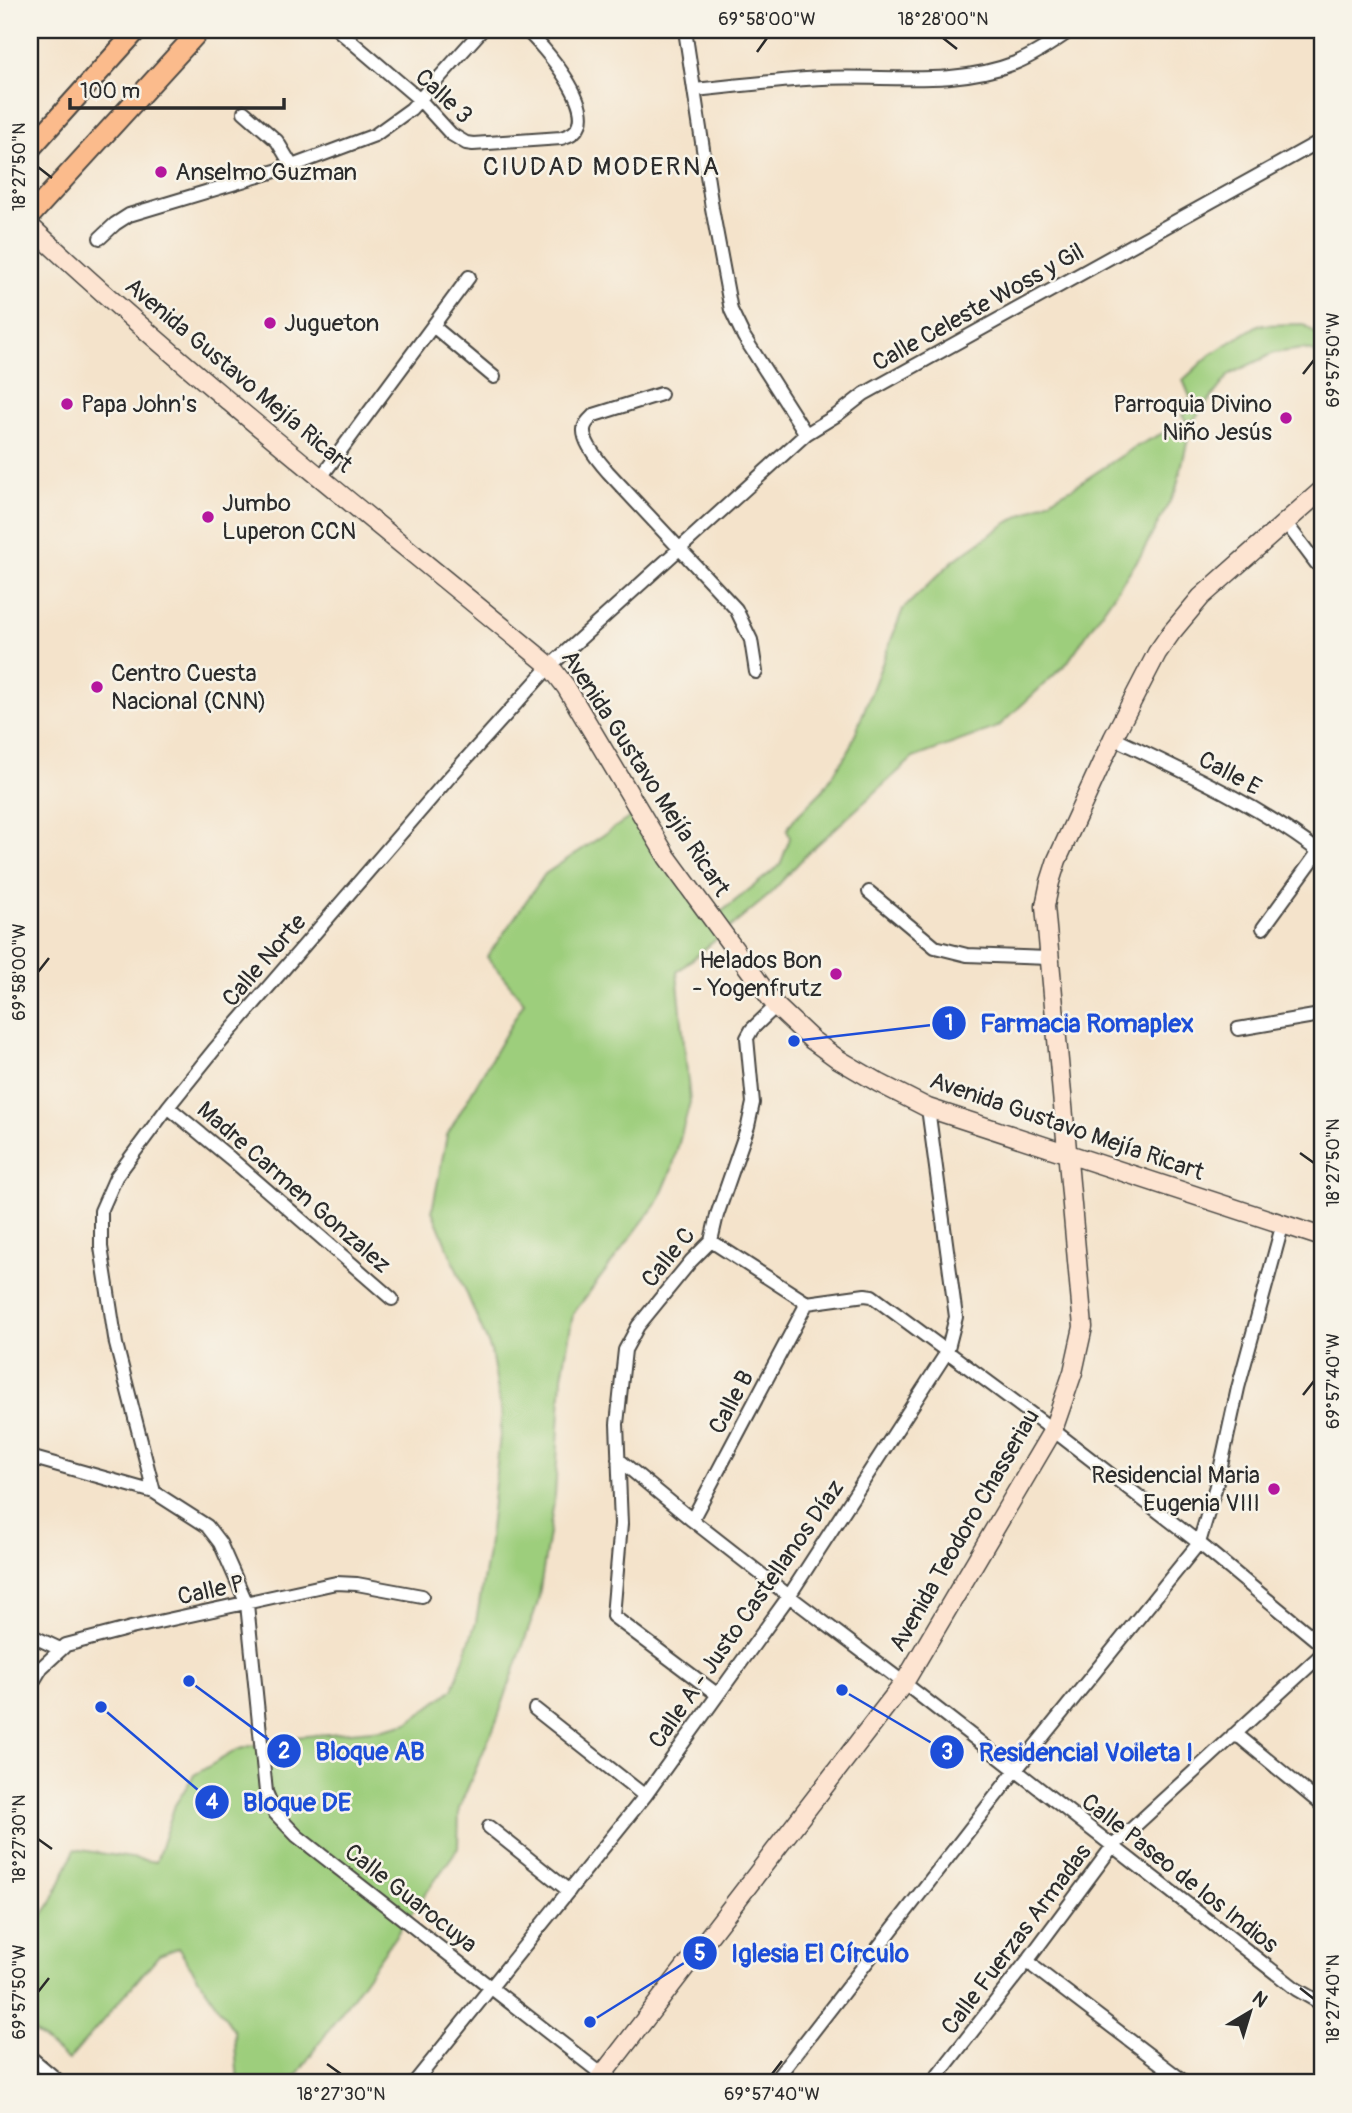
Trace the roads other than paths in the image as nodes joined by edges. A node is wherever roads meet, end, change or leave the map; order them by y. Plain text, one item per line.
1 (137, 30) edge
2 (200, 30) edge
3 (338, 30) edge
4 (482, 30) edge
5 (526, 30) edge
6 (685, 30) edge
7 (1071, 30) edge
8 (694, 90) junction
9 (419, 100) junction
10 (244, 112) dead end
11 (1322, 140) edge
12 (30, 149) edge
13 (292, 166) junction
14 (30, 216) edge
15 (30, 226) edge
16 (100, 238) dead end
17 (470, 277) dead end
18 (433, 326) junction
19 (494, 377) dead end
20 (661, 394) dead end
21 (806, 434) junction
22 (321, 477) junction
23 (1322, 490) edge
24 (1286, 523) junction
25 (681, 548) junction
26 (1322, 567) edge
27 (550, 666) junction
28 (756, 672) dead end
29 (1113, 738) junction
30 (1320, 852) edge
31 (869, 892) dead end
32 (1263, 928) dead end
33 (1049, 958) junction
34 (776, 1006) junction
35 (1322, 1013) edge
36 (1238, 1029) dead end
37 (168, 1107) junction
38 (928, 1108) junction
39 (1069, 1155) junction
40 (1283, 1223) junction
41 (1322, 1237) edge
42 (711, 1241) junction
43 (392, 1300) dead end
44 (807, 1303) junction
45 (947, 1352) junction
46 (1053, 1430) junction
47 (30, 1457) edge
48 (618, 1459) junction
49 (154, 1492) junction
50 (692, 1520) junction
51 (1199, 1543) junction
52 (422, 1596) dead end
53 (789, 1596) junction
54 (247, 1604) junction
55 (30, 1635) edge
56 (1322, 1645) edge
57 (60, 1649) junction
58 (1322, 1654) edge
59 (904, 1683) junction
60 (30, 1687) edge
61 (718, 1695) junction
62 (535, 1709) dead end
63 (1233, 1735) junction
64 (1015, 1771) junction
65 (645, 1796) junction
66 (1322, 1805) edge
67 (489, 1827) dead end
68 (1112, 1847) junction
69 (569, 1891) junction
70 (1028, 1960) junction
71 (491, 1987) junction
72 (1322, 2004) edge
73 (30, 2057) edge
74 (604, 2081) edge
75 (937, 2082) edge
76 (61, 2083) edge
77 (414, 2083) edge
78 (773, 2083) edge
79 (1186, 2083) edge

1 - 12 main road
2 - 14 main road
3 - 9 street, Calle 3
4 - 9 street
5 - 9 street, Calle 3
6 - 8 street
7 - 8 street
8 - 21 street
9 - 13 street
10 - 13 street
11 - 21 street, Calle Celeste Woss y Gil
13 - 16 street
15 - 22 street, Avenida Gustavo Mejía Ricart
17 - 18 street
18 - 19 street
18 - 22 street
20 - 25 street
21 - 25 street, Calle Celeste Woss y Gil
22 - 27 street, Avenida Gustavo Mejía Ricart
23 - 24 street, Avenida Teodoro Chasseriau
24 - 26 street
24 - 29 street, Avenida Teodoro Chasseriau
25 - 27 street, Calle Norte
25 - 28 street
27 - 34 street, Avenida Gustavo Mejía Ricart
27 - 37 street, Calle Norte
29 - 30 street, Calle E
29 - 33 street, Avenida Teodoro Chasseriau
30 - 32 street
31 - 33 street
33 - 39 street, Avenida Teodoro Chasseriau
34 - 38 street, Avenida Gustavo Mejía Ricart
34 - 42 street, Calle C
35 - 36 street
37 - 43 street, Madre Carmen Gonzalez
37 - 49 street, Calle Norte
38 - 39 street, Avenida Gustavo Mejía Ricart
38 - 45 street, Calle A - Justo Castellanos Díaz
39 - 40 street, Avenida Gustavo Mejía Ricart
39 - 46 street, Avenida Teodoro Chasseriau
40 - 41 street, Avenida Gustavo Mejía Ricart
40 - 51 street
42 - 44 street
42 - 48 street, Calle C
44 - 45 street
44 - 50 street, Calle B
45 - 46 street
45 - 53 street, Calle A - Justo Castellanos Díaz
46 - 51 street
46 - 59 street, Avenida Teodoro Chasseriau
47 - 49 street, Calle Guarocuya
48 - 50 street, Calle Paseo de los Indios
48 - 61 street, Calle C
49 - 54 street, Calle Guarocuya
50 - 53 street, Calle Paseo de los Indios
51 - 56 street
51 - 64 street
52 - 54 street, Calle P
53 - 59 street, Calle Paseo de los Indios
53 - 61 street, Calle A - Justo Castellanos Díaz
54 - 57 street, Calle P
54 - 71 street, Calle Guarocuya
55 - 57 street
57 - 60 street
58 - 63 street, Calle Fuerzas Armadas
59 - 64 street, Calle Paseo de los Indios
59 - 74 street, Avenida Teodoro Chasseriau
61 - 65 street, Calle A - Justo Castellanos Díaz
62 - 65 street
63 - 66 street
63 - 68 street, Calle Fuerzas Armadas
64 - 68 street, Calle Paseo de los Indios
64 - 78 street
65 - 69 street, Calle A - Justo Castellanos Díaz
67 - 69 street
68 - 70 street, Calle Fuerzas Armadas
68 - 72 street, Calle Paseo de los Indios
69 - 71 street, Calle A - Justo Castellanos Díaz
70 - 75 street, Calle Fuerzas Armadas
70 - 79 street
71 - 74 street, Calle Guarocuya
71 - 77 street, Calle A - Justo Castellanos Díaz
73 - 76 street

